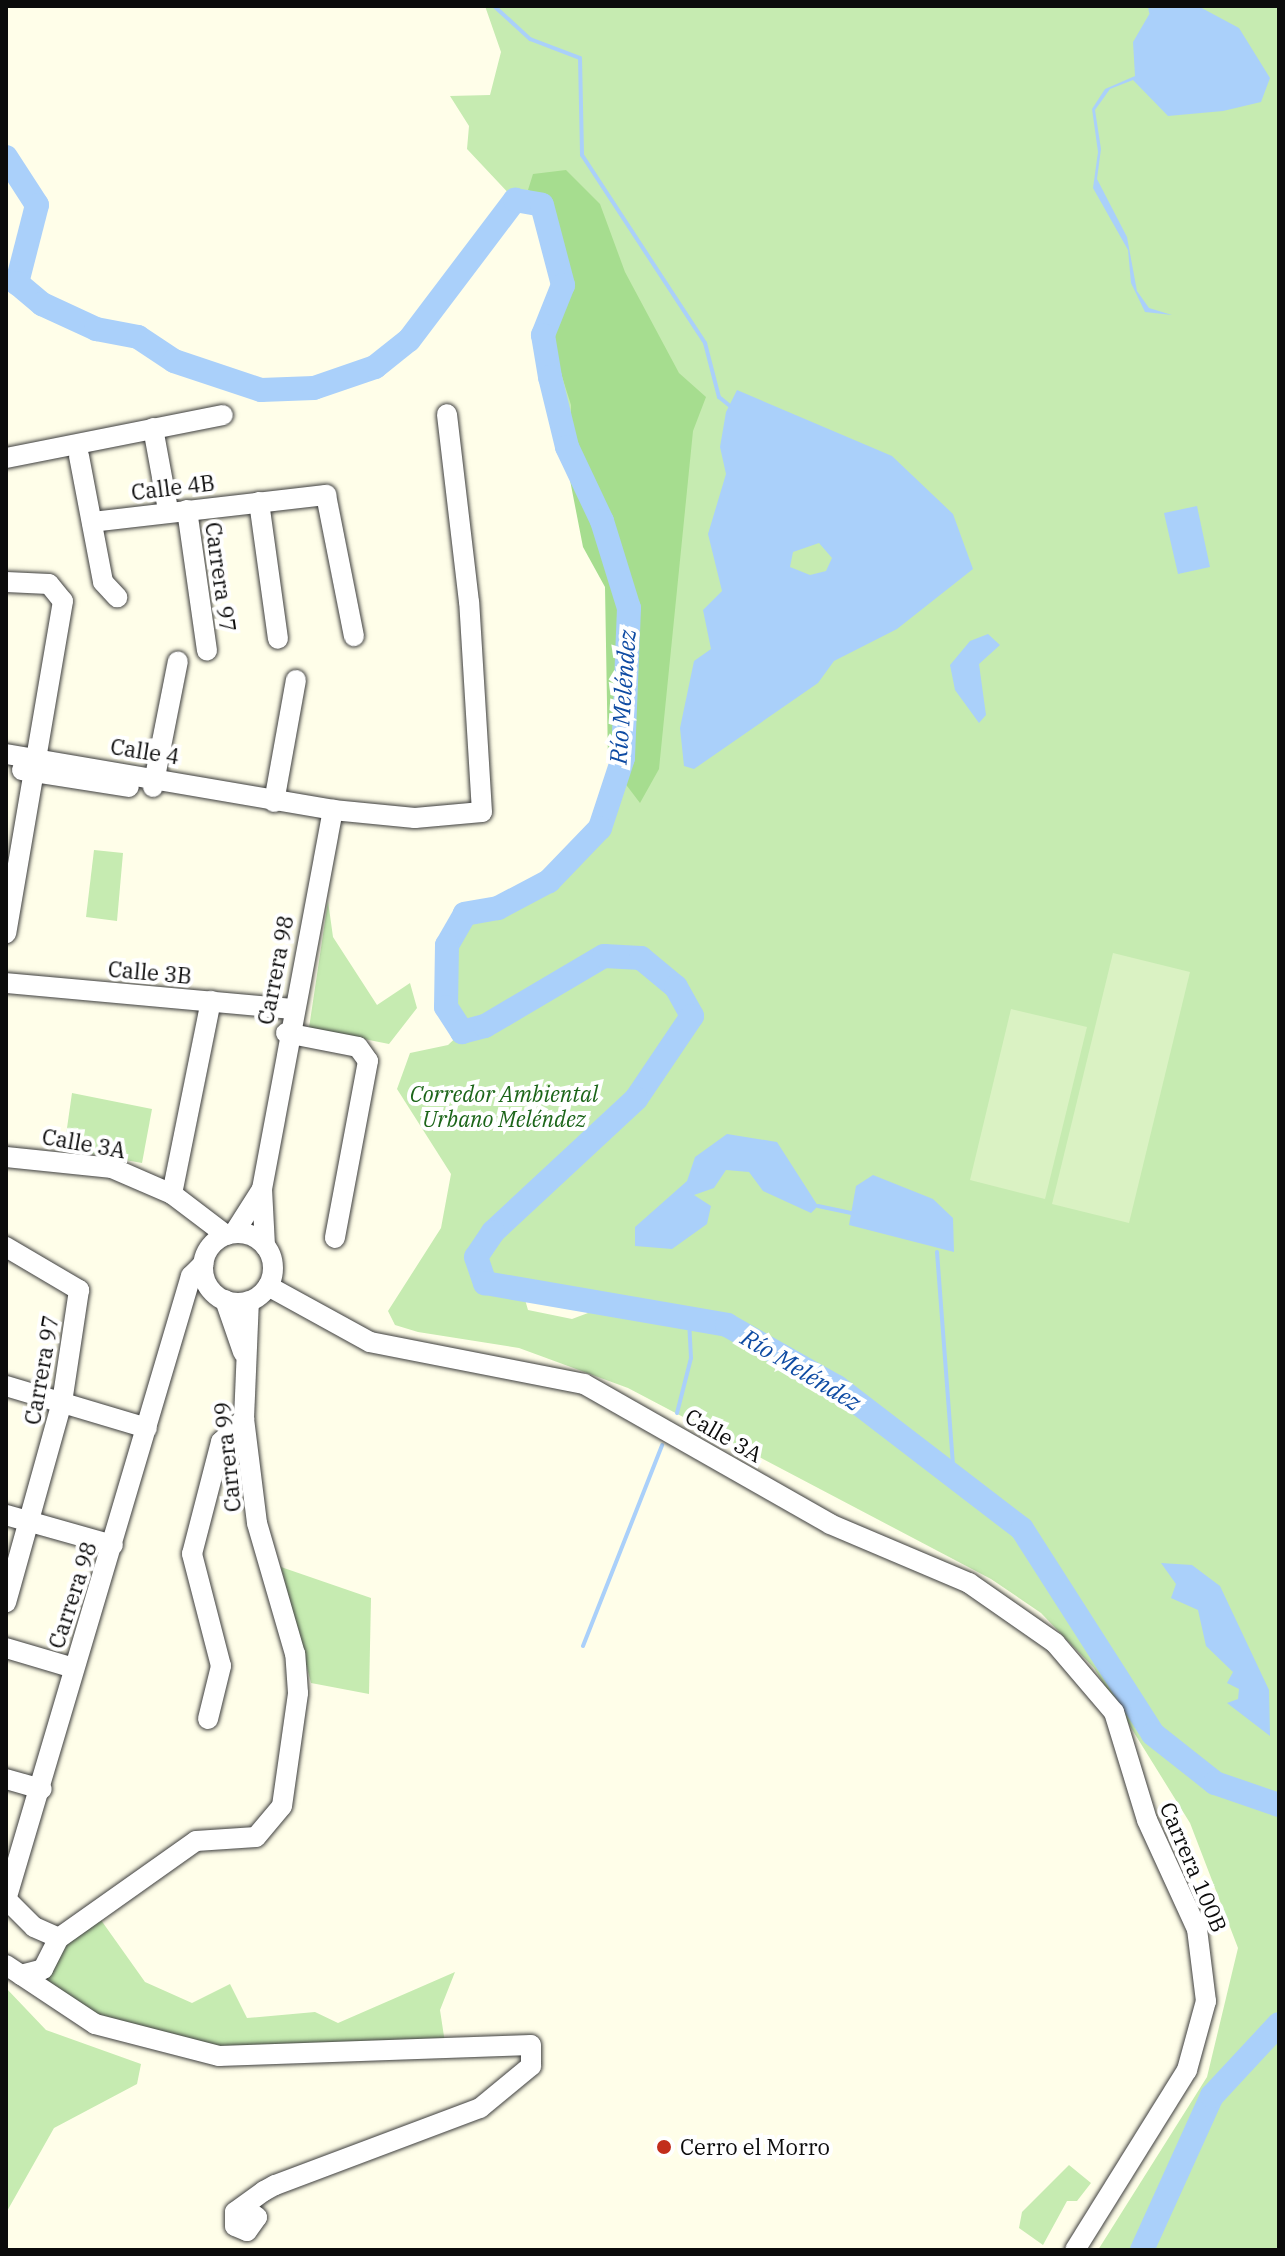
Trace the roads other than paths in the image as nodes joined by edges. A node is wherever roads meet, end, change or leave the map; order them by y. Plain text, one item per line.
1 (447, 414) dead end
2 (223, 415) dead end
3 (153, 428) junction
4 (79, 456) dead end
5 (6, 458) edge
6 (259, 502) junction
7 (177, 510) junction
8 (92, 522) junction
9 (6, 582) edge
10 (117, 597) dead end
11 (354, 636) dead end
12 (278, 639) dead end
13 (207, 651) dead end
14 (178, 661) dead end
15 (296, 680) dead end
16 (6, 754) edge
17 (34, 765) junction
18 (6, 768) edge
19 (154, 784) junction
20 (274, 802) junction
21 (333, 810) junction
22 (6, 933) edge
23 (6, 983) edge
24 (211, 1001) junction
25 (291, 1009) junction
26 (286, 1033) junction
27 (6, 1157) edge
28 (262, 1189) junction
29 (172, 1194) junction
30 (335, 1238) dead end
31 (219, 1245) junction
32 (265, 1246) junction
33 (6, 1247) edge
34 (268, 1286) junction
35 (218, 1295) junction
36 (249, 1301) junction
37 (186, 1306) junction
38 (243, 1352) junction
39 (6, 1386) edge
40 (62, 1402) junction
41 (244, 1419) junction
42 (147, 1428) junction
43 (6, 1515) edge
44 (29, 1522) junction
45 (113, 1545) junction
46 (6, 1602) edge
47 (6, 1648) edge
48 (74, 1668) junction
49 (1114, 1712) joint
50 (208, 1719) dead end
51 (6, 1779) edge
52 (42, 1789) junction
53 (6, 1899) edge
54 (59, 1938) junction
55 (43, 1969) junction
56 (13, 1970) edge
57 (42, 1992) junction
58 (243, 2207) dead end
59 (1075, 2250) edge

1 - 21 street, Calle 4
2 - 3 street
3 - 5 street
3 - 7 street, Carrera 97
4 - 8 street
6 - 7 street, Calle 4B
6 - 11 street, Calle 4B
6 - 12 street
7 - 8 street, Calle 4B
7 - 13 street, Carrera 97
8 - 10 street
9 - 17 street
14 - 19 street
15 - 20 street
16 - 17 street, Calle 4
17 - 18 street, Calle 4
17 - 19 street, Calle 4
17 - 22 street
19 - 20 street, Calle 4
20 - 21 street, Calle 4
21 - 25 street, Carrera 98
23 - 24 street, Calle 3B
24 - 25 street, Calle 3B
24 - 29 street
25 - 26 street, Carrera 98
26 - 28 street, Carrera 98
26 - 30 street
27 - 29 street, Calle 3A
28 - 31 street, Carrera 98
28 - 32 street, Carrera 98
29 - 31 street, Calle 3A
31 - 32 street
31 - 35 street
31 - 37 street, Carrera 98
32 - 34 street
33 - 40 street, Carrera 97
34 - 36 street
34 - 49 street, Calle 3A
35 - 36 street
35 - 37 street
35 - 38 street, Carrera 99
36 - 38 street, Carrera 99
37 - 42 street, Carrera 98
38 - 41 street, Carrera 99
39 - 40 street
40 - 42 street
40 - 44 street, Carrera 97
41 - 50 street
41 - 54 street, Carrera 99
42 - 45 street, Carrera 98
43 - 44 street
44 - 45 street
44 - 46 street, Carrera 97
45 - 48 street, Carrera 98
47 - 48 street
48 - 52 street, Carrera 98
49 - 59 street, Carrera 100B
51 - 52 street
52 - 53 street, Carrera 98
53 - 54 street
54 - 55 street
55 - 56 street
55 - 57 street
56 - 57 street
57 - 58 street

